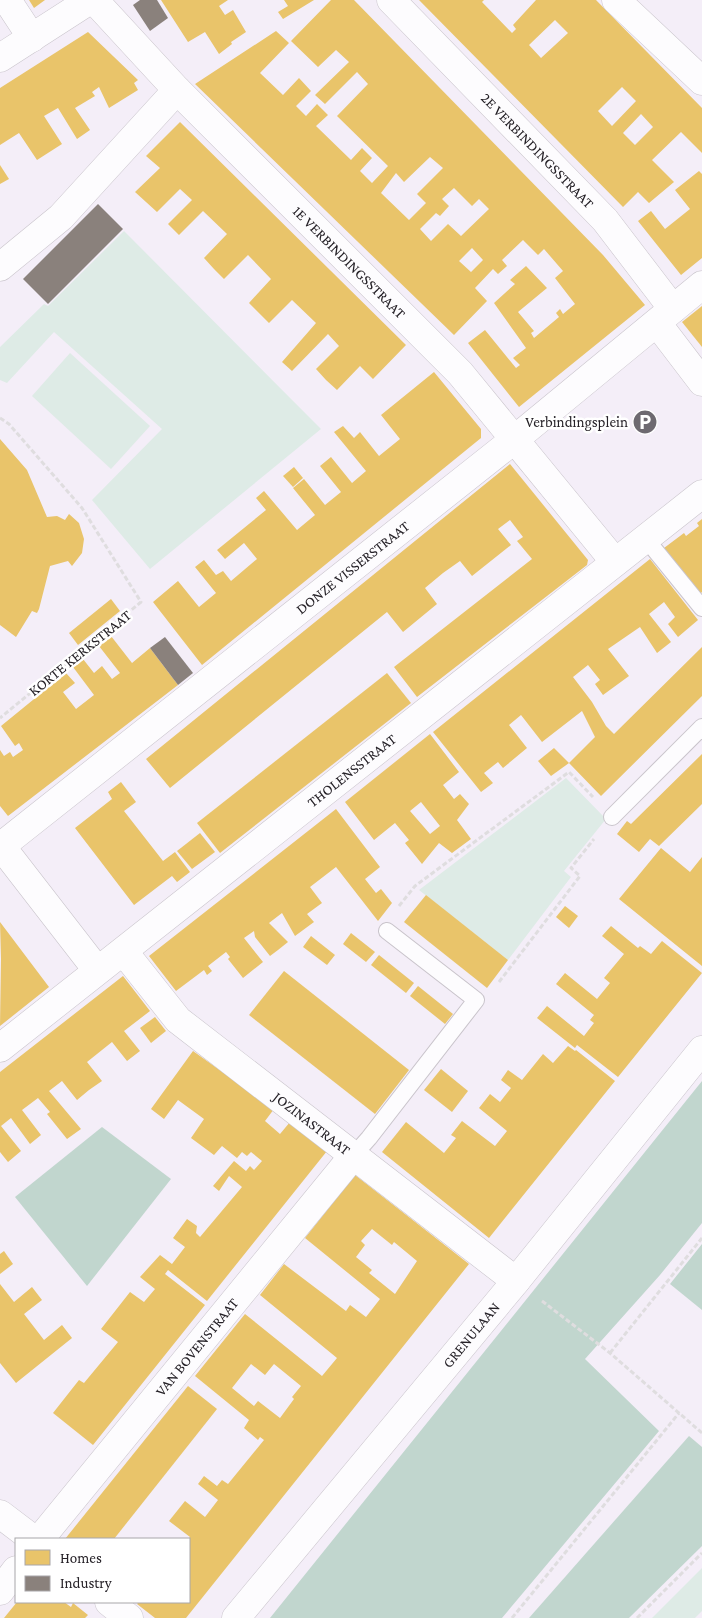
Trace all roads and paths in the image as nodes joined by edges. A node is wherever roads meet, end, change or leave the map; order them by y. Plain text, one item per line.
1 (7, 0) edge
2 (90, 0) edge
3 (94, 0) edge
4 (391, 0) edge
5 (616, 0) edge
6 (32, 38) junction
7 (0, 58) edge
8 (702, 81) edge
9 (178, 90) junction
10 (4, 265) edge
11 (702, 285) edge
12 (665, 316) junction
13 (702, 382) edge
14 (0, 418) edge
15 (515, 439) junction
16 (702, 494) edge
17 (646, 539) junction
18 (615, 562) junction
19 (702, 608) edge
20 (0, 718) edge
21 (702, 727) edge
22 (612, 817) junction
23 (0, 846) edge
24 (387, 931) joint
25 (124, 952) junction
26 (97, 970) junction
27 (476, 1000) junction
28 (0, 1048) edge
29 (702, 1050) edge
30 (353, 1156) junction
31 (702, 1238) edge
32 (516, 1281) junction
33 (550, 1307) dead end
34 (610, 1353) junction
35 (679, 1414) junction
36 (702, 1433) edge
37 (0, 1514) edge
38 (32, 1538) edge
39 (41, 1538) edge
40 (702, 1553) edge
41 (15, 1571) edge
42 (0, 1591) edge
43 (110, 1603) edge
44 (129, 1618) edge
45 (236, 1618) edge
46 (512, 1618) edge
47 (637, 1618) edge

1 - 6 street
2 - 6 street
3 - 9 street, 1E VERBINDINGSSTRAAT
4 - 12 street, 2E VERBINDINGSSTRAAT
5 - 8 street
6 - 7 street
9 - 10 street
9 - 15 street, 1E VERBINDINGSSTRAAT
11 - 12 street, DONZE VISSERSTRAAT
12 - 13 street
12 - 15 street, DONZE VISSERSTRAAT
14 - 20 path, KORTE KERKSTRAAT
15 - 18 street
15 - 23 street, DONZE VISSERSTRAAT
16 - 17 street, THOLENSSTRAAT
17 - 18 street, THOLENSSTRAAT
17 - 19 lane
18 - 25 street, THOLENSSTRAAT
21 - 22 lane
22 - 24 path
22 - 27 path
23 - 26 street
24 - 27 lane
25 - 26 street, THOLENSSTRAAT
25 - 30 street, JOZINASTRAAT
26 - 28 street, THOLENSSTRAAT
27 - 30 lane
29 - 32 street, GRENULAAN
30 - 32 street, JOZINASTRAAT
30 - 39 street, VAN BOVENSTRAAT
31 - 34 path
32 - 45 street, GRENULAAN
33 - 34 path
34 - 35 path
35 - 36 path
35 - 46 path
37 - 38 street
40 - 47 path
41 - 42 street
43 - 44 street

